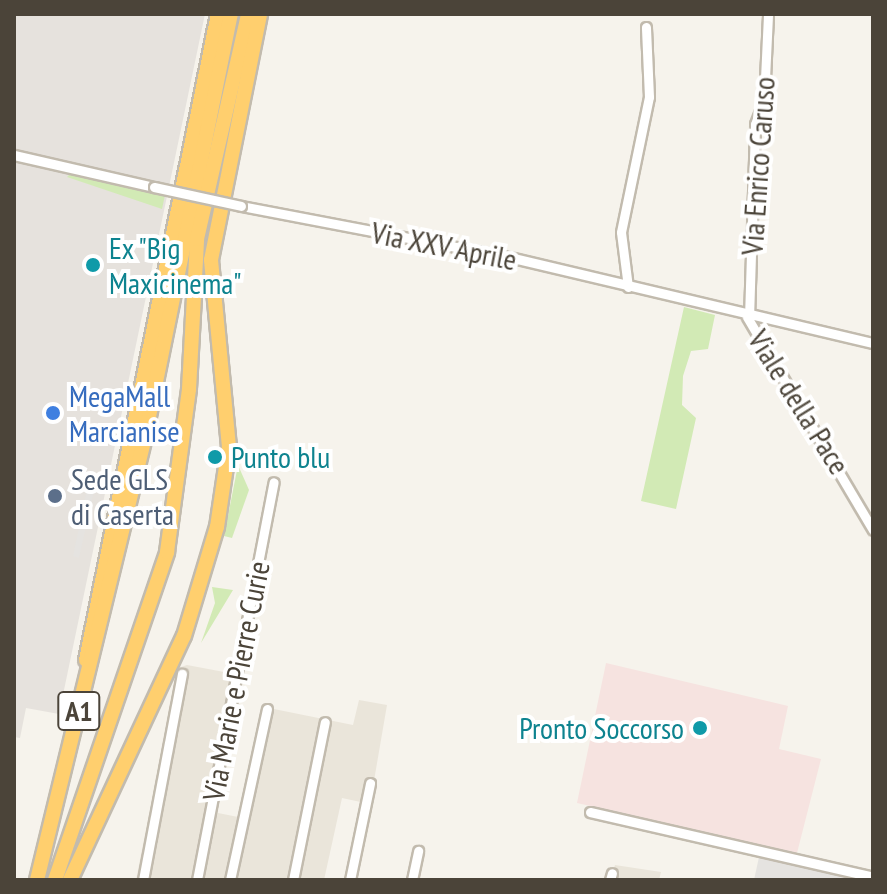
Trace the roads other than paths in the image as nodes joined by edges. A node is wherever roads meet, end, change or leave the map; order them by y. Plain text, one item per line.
1 (218, 14) edge
2 (231, 14) edge
3 (248, 14) edge
4 (260, 14) edge
5 (768, 14) edge
6 (646, 27) dead end
7 (14, 155) edge
8 (628, 287) junction
9 (748, 318) junction
10 (873, 343) edge
11 (274, 482) dead end
12 (873, 530) edge
13 (182, 674) dead end
14 (83, 693) junction
15 (267, 709) dead end
16 (325, 722) dead end
17 (370, 783) dead end
18 (590, 812) dead end
19 (418, 851) dead end
20 (873, 877) edge
21 (37, 880) edge
22 (55, 880) edge
23 (70, 880) edge
24 (143, 880) edge
25 (197, 880) edge
26 (230, 880) edge
27 (293, 880) edge
28 (350, 880) edge
29 (412, 880) edge

1 - 14 highway
2 - 14 highway, A1
3 - 22 highway, A1
4 - 23 highway
5 - 9 street, Via Enrico Caruso
6 - 8 street
7 - 8 street, Via XXV Aprile, bridge
8 - 9 street, Via XXV Aprile
9 - 10 street, Via XXV Aprile
9 - 12 street, Viale della Pace
11 - 25 street, Via Marie e Pierre Curie
13 - 24 street
14 - 21 highway, A1
15 - 26 street
16 - 27 street
17 - 28 street
18 - 20 street
19 - 29 street

